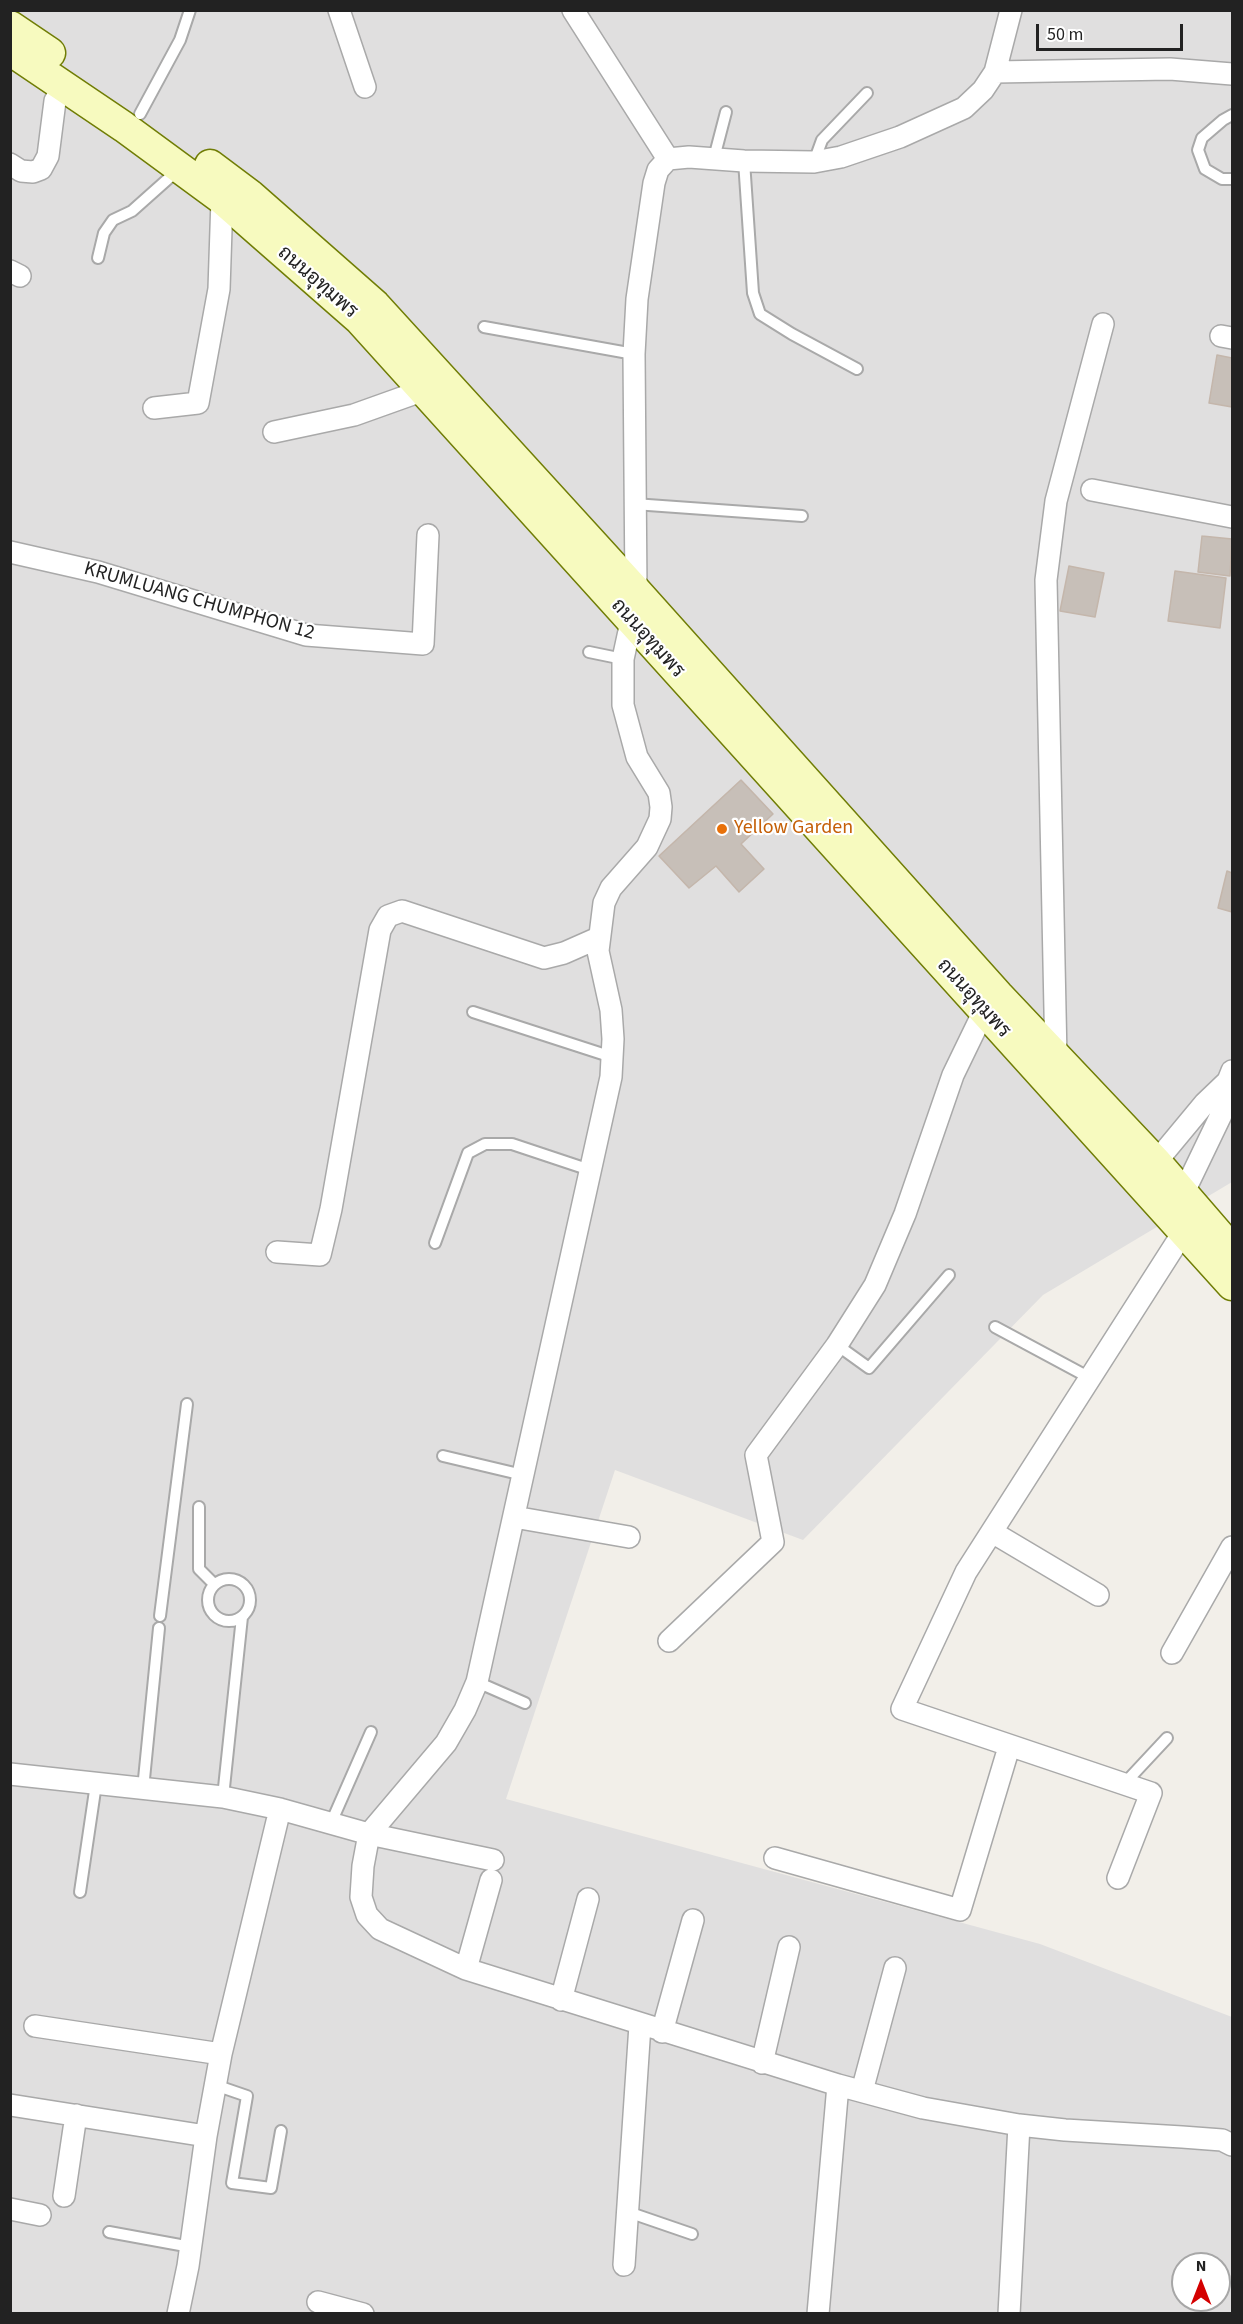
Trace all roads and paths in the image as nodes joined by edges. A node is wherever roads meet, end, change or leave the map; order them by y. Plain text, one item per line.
1 (190, 10) edge
2 (339, 10) edge
3 (573, 10) edge
4 (1011, 10) edge
5 (10, 26) edge
6 (10, 50) edge
7 (995, 72) junction
8 (1233, 74) edge
9 (64, 85) junction
10 (365, 87) dead end
11 (867, 93) dead end
12 (726, 112) dead end
13 (140, 114) junction
14 (1233, 116) edge
15 (714, 158) junction
16 (668, 159) junction
17 (744, 161) junction
18 (814, 162) junction
19 (10, 164) edge
20 (180, 168) junction
21 (1233, 179) edge
22 (222, 199) junction
23 (98, 258) dead end
24 (1103, 324) dead end
25 (484, 327) dead end
26 (634, 354) junction
27 (857, 369) dead end
28 (424, 390) junction
29 (154, 408) dead end
30 (274, 432) dead end
31 (1092, 490) dead end
32 (634, 504) junction
33 (802, 516) dead end
34 (1233, 517) edge
35 (428, 534) dead end
36 (10, 552) edge
37 (636, 591) junction
38 (632, 622) junction
39 (590, 652) dead end
40 (623, 659) junction
41 (598, 938) junction
42 (984, 1011) junction
43 (473, 1012) dead end
44 (612, 1057) junction
45 (1056, 1058) junction
46 (1230, 1076) edge
47 (1156, 1162) junction
48 (590, 1170) junction
49 (1183, 1194) junction
50 (1184, 1231) junction
51 (435, 1243) dead end
52 (1233, 1250) edge
53 (277, 1252) dead end
54 (949, 1275) dead end
55 (1233, 1285) edge
56 (995, 1327) dead end
57 (837, 1345) junction
58 (1090, 1378) junction
59 (187, 1404) dead end
60 (443, 1456) dead end
61 (523, 1475) junction
62 (199, 1507) dead end
63 (514, 1517) junction
64 (992, 1532) junction
65 (628, 1537) dead end
66 (1233, 1547) edge
67 (214, 1584) junction
68 (1098, 1595) dead end
69 (159, 1616) dead end
70 (242, 1617) junction
71 (159, 1628) dead end
72 (669, 1641) dead end
73 (1172, 1653) dead end
74 (477, 1682) junction
75 (525, 1703) dead end
76 (371, 1732) dead end
77 (1167, 1738) dead end
78 (1009, 1746) junction
79 (10, 1774) edge
80 (1125, 1783) junction
81 (96, 1784) junction
82 (143, 1789) junction
83 (223, 1797) junction
84 (280, 1809) junction
85 (331, 1824) junction
86 (369, 1834) junction
87 (775, 1858) dead end
88 (1118, 1878) dead end
89 (80, 1892) dead end
90 (588, 1899) dead end
91 (693, 1920) dead end
92 (789, 1947) dead end
93 (895, 1968) dead end
94 (466, 1969) junction
95 (561, 2000) junction
96 (640, 2025) junction
97 (35, 2026) dead end
98 (662, 2032) junction
99 (222, 2054) junction
100 (762, 2062) junction
101 (215, 2085) junction
102 (838, 2085) junction
103 (862, 2091) junction
104 (10, 2105) edge
105 (76, 2115) junction
106 (1019, 2125) junction
107 (281, 2131) dead end
108 (206, 2136) junction
109 (1233, 2145) edge
110 (64, 2196) dead end
111 (10, 2209) edge
112 (628, 2212) junction
113 (40, 2215) dead end
114 (109, 2232) dead end
115 (692, 2234) dead end
116 (191, 2247) junction
117 (624, 2265) dead end
118 (318, 2302) dead end
119 (178, 2313) edge
120 (363, 2313) edge
121 (818, 2313) edge
122 (1009, 2313) edge

1 - 13 lane
2 - 10 street
3 - 16 street
4 - 7 street
5 - 13 street, ถนนอุทุมพร
6 - 9 street, ถนนอุทุมพร
7 - 8 street
7 - 18 street
9 - 19 street
9 - 20 street, ถนนอุทุมพร
11 - 18 lane
12 - 15 lane
13 - 37 street, ถนนอุทุมพร
14 - 21 lane
15 - 16 street
15 - 17 street
16 - 26 street
17 - 18 street
17 - 27 lane
20 - 22 street, ถนนอุทุมพร
20 - 23 lane
22 - 28 street, ถนนอุทุมพร
22 - 29 street
24 - 45 street
25 - 26 lane
26 - 32 street
28 - 30 street
28 - 38 street, ถนนอุทุมพร
31 - 34 street
32 - 33 lane
32 - 37 street
35 - 36 street, KRUMLUANG CHUMPHON 12
37 - 38 street
37 - 45 street, ถนนอุทุมพร
38 - 40 street
38 - 42 street, ถนนอุทุมพร
39 - 40 lane
40 - 41 street
41 - 44 street
41 - 53 street
42 - 50 street, ถนนอุทุมพร
42 - 57 street
43 - 44 lane
44 - 48 street
45 - 47 street, ถนนอุทุมพร
46 - 47 street
46 - 49 street
47 - 49 street, ถนนอุทุมพร
48 - 51 lane
48 - 61 street
49 - 52 street, ถนนอุทุมพร
50 - 55 street, ถนนอุทุมพร
50 - 58 street
54 - 57 lane
56 - 58 lane
57 - 72 street
58 - 64 street
59 - 69 lane
60 - 61 lane
61 - 63 street
62 - 67 lane
63 - 65 street
63 - 74 street
64 - 68 street
64 - 78 street
66 - 73 street
67 - 70 lane
67 - 70 lane
70 - 83 lane
71 - 82 lane
74 - 75 lane
74 - 86 street
76 - 85 lane
77 - 80 lane
78 - 80 street
78 - 87 street
79 - 81 street
80 - 88 street
81 - 82 street
81 - 89 lane
82 - 83 street
83 - 84 street
84 - 85 street
84 - 99 street
85 - 86 street
86 - 94 street
86 - 94 street
90 - 95 street
91 - 98 street
92 - 100 street
93 - 103 street
94 - 95 street
95 - 96 street
96 - 98 street
96 - 112 street
97 - 99 street
98 - 100 street
99 - 101 street
100 - 102 street
101 - 107 lane
101 - 108 street
102 - 103 street
102 - 121 street
103 - 106 street
104 - 105 street
105 - 108 street
105 - 110 street
106 - 109 street
106 - 122 street
108 - 116 street
111 - 113 street
112 - 115 lane
112 - 117 street
114 - 116 lane
116 - 119 street
118 - 120 street

